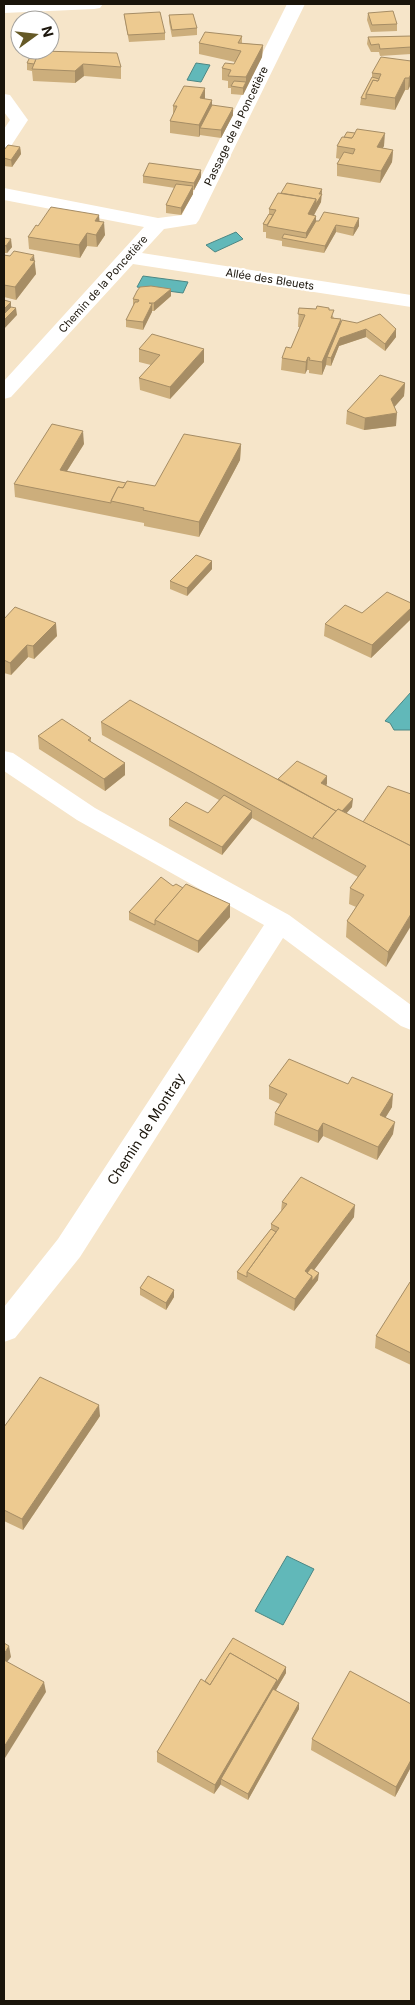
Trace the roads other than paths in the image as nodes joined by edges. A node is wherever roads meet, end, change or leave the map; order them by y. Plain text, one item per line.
1 (94, 4) edge
2 (296, 4) edge
3 (4, 8) edge
4 (4, 99) edge
5 (4, 142) edge
6 (4, 194) edge
7 (158, 224) junction
8 (128, 257) junction
9 (411, 301) edge
10 (4, 393) edge
11 (4, 759) edge
12 (280, 922) junction
13 (411, 1019) edge
14 (4, 1329) edge

1 - 3 street
2 - 7 street, Passage de la Poncetière
4 - 5 street
6 - 7 street, Chemin de la Poncetière
7 - 8 street, Chemin de la Poncetière
8 - 9 street, Allée des Bleuets
8 - 10 street, Chemin de la Poncetière
11 - 12 street
12 - 13 street
12 - 14 street, Chemin de Montray

